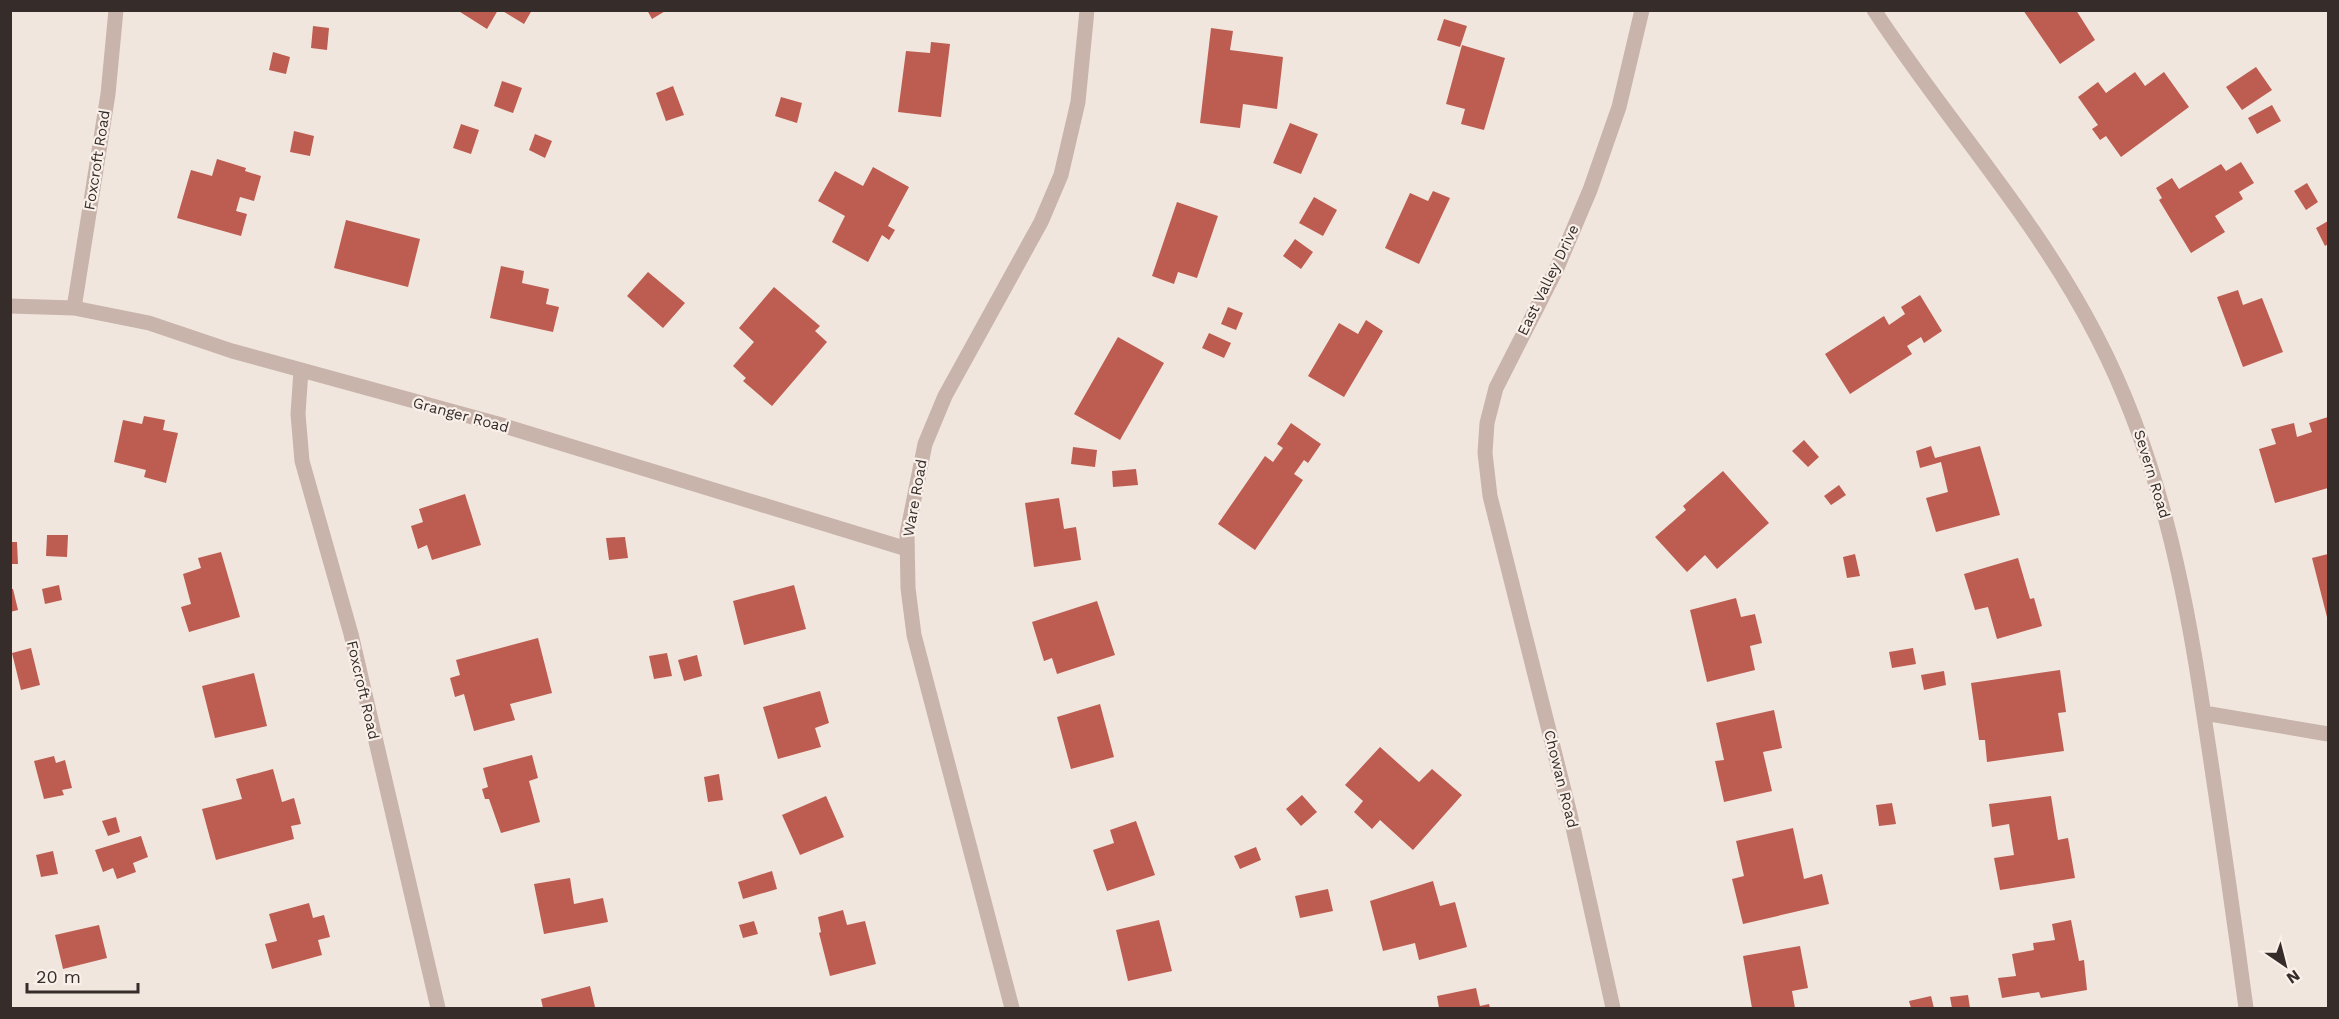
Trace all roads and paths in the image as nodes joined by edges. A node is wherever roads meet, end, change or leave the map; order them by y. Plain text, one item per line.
1 (116, 10) edge
2 (1087, 10) edge
3 (1642, 10) edge
4 (1874, 10) edge
5 (10, 306) edge
6 (74, 308) junction
7 (301, 370) junction
8 (907, 549) junction
9 (1505, 551) joint
10 (2204, 713) junction
11 (2328, 734) edge
12 (438, 1008) edge
13 (1012, 1008) edge
14 (1613, 1008) edge
15 (2246, 1008) edge

1 - 6 street, Foxcroft Road
2 - 8 street, Ware Road
3 - 9 street, East Valley Drive
4 - 10 street, Severn Road
5 - 6 street, Granger Road
6 - 7 street, Granger Road
7 - 8 street, Granger Road
7 - 12 street, Foxcroft Road
8 - 13 street, Ware Road
9 - 14 street, Chowan Road
10 - 11 street
10 - 15 street, Severn Road

